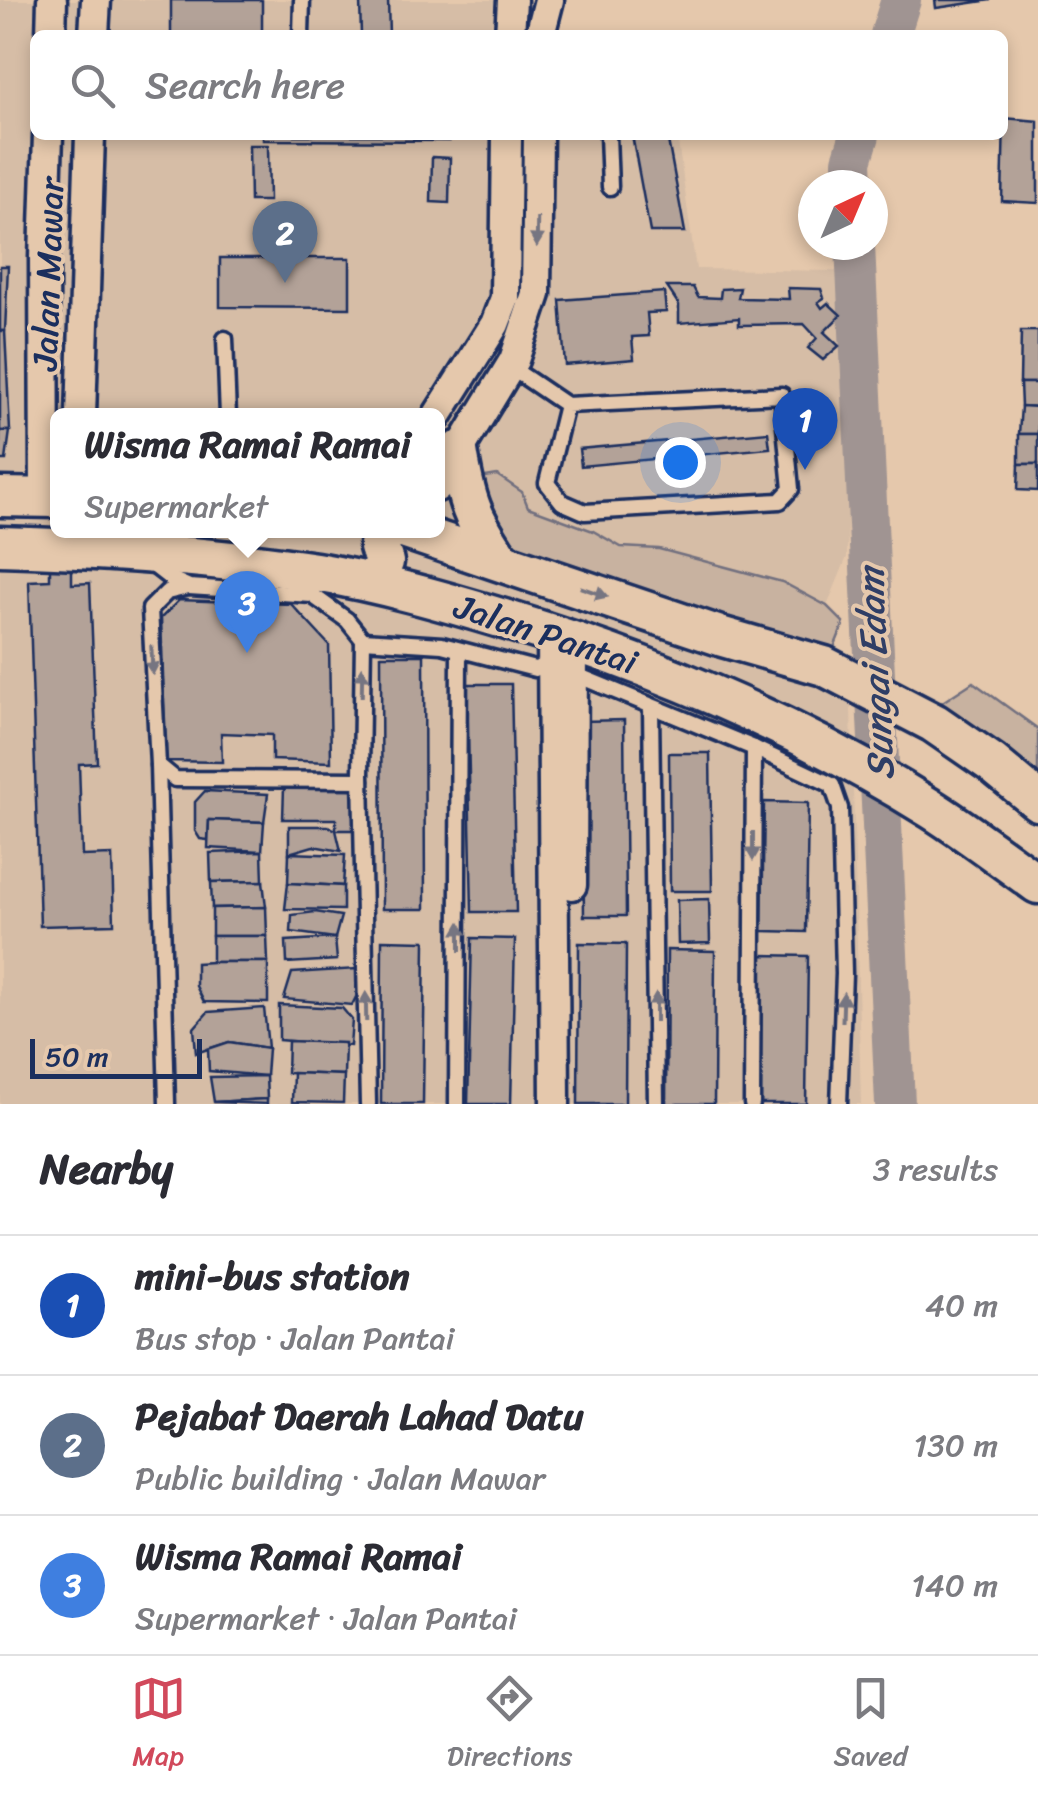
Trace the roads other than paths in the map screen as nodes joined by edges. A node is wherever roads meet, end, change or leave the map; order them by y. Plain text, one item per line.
1 (52, 0) edge
2 (96, 0) edge
3 (302, 0) edge
4 (512, 0) edge
5 (548, 0) edge
6 (51, 30) edge
7 (94, 30) edge
8 (301, 30) edge
9 (510, 30) edge
10 (541, 30) edge
11 (48, 140) edge
12 (90, 140) edge
13 (506, 140) edge
14 (538, 140) edge
15 (608, 140) edge
16 (610, 187) dead end
17 (226, 339) dead end
18 (510, 368) junction
19 (566, 406) junction
20 (82, 408) edge
21 (228, 408) edge
22 (442, 408) edge
23 (458, 451) junction
24 (50, 464) edge
25 (445, 473) edge
26 (0, 497) edge
27 (50, 498) edge
28 (397, 538) edge
29 (399, 538) edge
30 (403, 538) edge
31 (0, 546) edge
32 (145, 554) junction
33 (501, 561) junction
34 (189, 586) junction
35 (363, 640) junction
36 (460, 650) junction
37 (563, 651) junction
38 (651, 706) junction
39 (821, 746) junction
40 (754, 748) junction
41 (158, 765) junction
42 (362, 780) junction
43 (1038, 801) edge
44 (1038, 884) edge
45 (168, 1104) edge
46 (368, 1104) edge
47 (457, 1104) edge
48 (555, 1104) edge
49 (571, 1104) edge
50 (656, 1104) edge
51 (752, 1104) edge
52 (839, 1104) edge

1 - 6 street
2 - 7 street
3 - 8 lane
4 - 9 street
5 - 10 street
11 - 24 street, Jalan Mawar
12 - 20 street, Jalan Mawar
13 - 22 street
14 -> 18 street
15 - 16 lane
17 - 21 lane
18 - 19 lane
18 - 23 street
19 - 19 lane
23 - 25 street
23 - 33 street
26 - 27 street
28 - 32 street
29 - 39 street
30 - 33 street, Jalan Pantai
31 - 32 street, Jalan Pantai
32 - 34 lane
32 - 37 street, Jalan Pantai
33 -> 43 street, Jalan Pantai
34 - 35 lane
34 -> 41 lane
35 - 36 lane
42 -> 35 lane
36 - 37 lane
47 -> 36 lane
37 - 38 lane
37 - 39 street, Jalan Pantai
37 - 48 street
37 - 49 street
38 - 40 lane
50 -> 38 lane
39 - 44 street, Jalan Pantai
40 -> 51 lane
52 -> 40 lane
41 - 42 lane
41 - 45 lane
46 -> 42 lane

